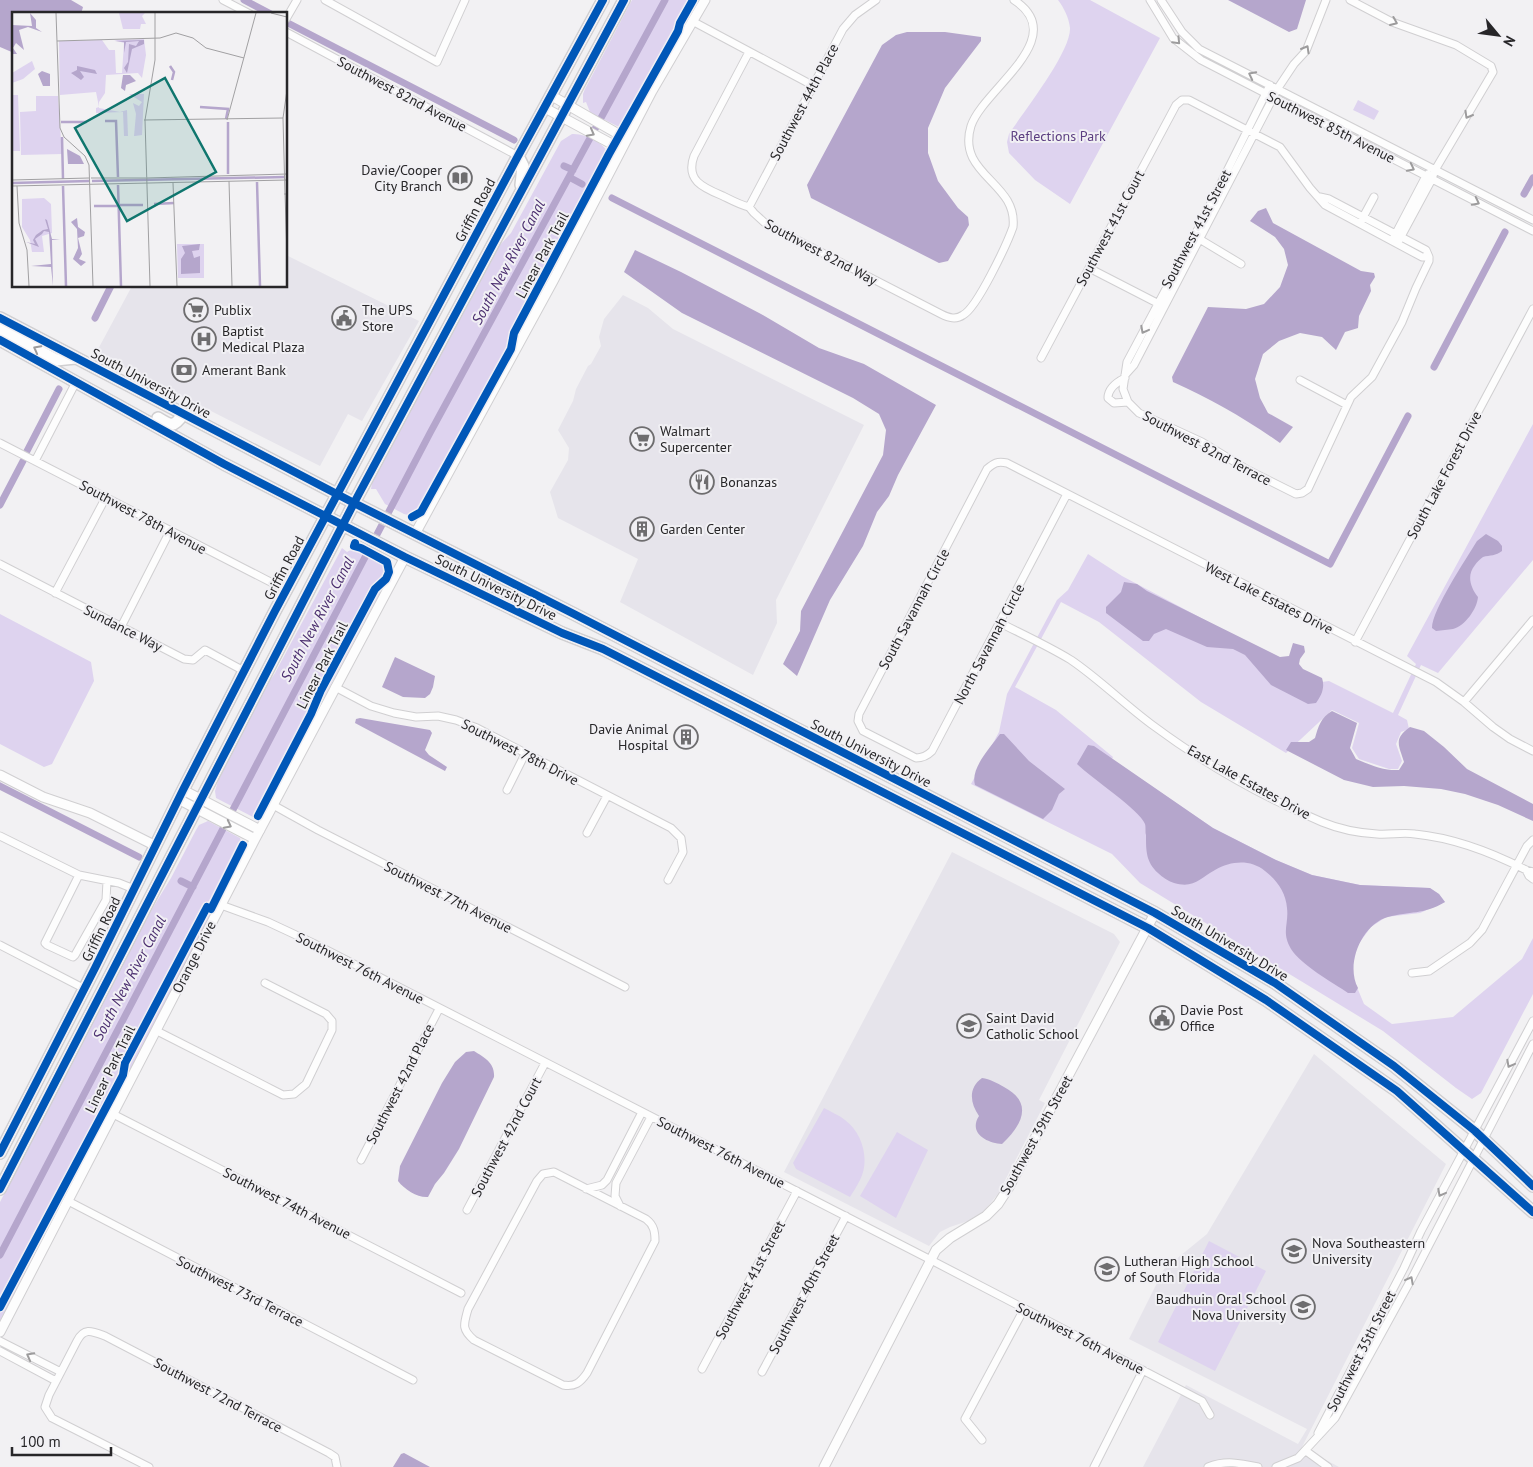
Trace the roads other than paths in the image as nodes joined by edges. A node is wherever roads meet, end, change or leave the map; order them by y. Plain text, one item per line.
1 (223, 0) edge
2 (297, 0) edge
3 (325, 0) edge
4 (465, 0) edge
5 (603, 0) edge
6 (624, 0) edge
7 (705, 0) edge
8 (1014, 0) edge
9 (1150, 0) edge
10 (1161, 0) edge
11 (1326, 0) edge
12 (1350, 0) edge
13 (872, 2) edge
14 (246, 12) edge
15 (288, 16) edge
16 (694, 22) junction
17 (288, 33) edge
18 (749, 52) junction
19 (812, 85) junction
20 (1270, 85) junction
21 (1278, 88) junction
22 (552, 96) junction
23 (1269, 96) junction
24 (546, 108) junction
25 (572, 108) junction
26 (566, 119) junction
27 (1251, 132) junction
28 (627, 139) junction
29 (622, 149) junction
30 (518, 156) junction
31 (1435, 170) junction
32 (1429, 178) junction
33 (520, 194) junction
34 (1374, 197) dead end
35 (749, 207) junction
36 (1361, 220) junction
37 (1533, 220) edge
38 (1533, 231) edge
39 (1197, 238) junction
40 (1397, 238) junction
41 (1241, 264) dead end
42 (1089, 268) junction
43 (1161, 304) junction
44 (1533, 309) edge
45 (2, 322) edge
46 (0, 340) edge
47 (1041, 358) dead end
48 (1125, 376) junction
49 (1300, 380) dead end
50 (79, 384) junction
51 (1123, 389) joint
52 (1128, 402) junction
53 (1347, 405) junction
54 (183, 414) junction
55 (0, 443) edge
56 (35, 461) junction
57 (995, 462) joint
58 (337, 494) junction
59 (1067, 494) junction
60 (106, 498) junction
61 (354, 503) junction
62 (326, 515) junction
63 (343, 524) junction
64 (170, 531) junction
65 (415, 534) junction
66 (405, 557) junction
67 (0, 564) edge
68 (286, 590) junction
69 (55, 593) junction
70 (1533, 620) edge
71 (1000, 623) junction
72 (121, 627) junction
73 (1355, 642) junction
74 (244, 671) junction
75 (335, 687) junction
76 (1464, 702) junction
77 (810, 735) junction
78 (890, 745) joint
79 (802, 751) junction
80 (1533, 751) edge
81 (525, 754) junction
82 (0, 775) edge
83 (507, 790) dead end
84 (181, 795) junction
85 (607, 796) junction
86 (198, 804) junction
87 (273, 805) junction
88 (948, 806) junction
89 (940, 822) junction
90 (260, 830) junction
91 (588, 833) dead end
92 (0, 836) edge
93 (255, 839) junction
94 (1533, 840) edge
95 (156, 846) junction
96 (1517, 866) junction
97 (1530, 871) edge
98 (79, 875) junction
99 (1533, 879) edge
100 (668, 880) dead end
101 (108, 881) junction
102 (134, 889) junction
103 (221, 905) junction
104 (1155, 913) junction
105 (1148, 928) junction
106 (0, 945) edge
107 (95, 968) junction
108 (1412, 973) dead end
109 (265, 983) dead end
110 (625, 987) dead end
111 (104, 988) junction
112 (85, 989) junction
113 (439, 1009) junction
114 (91, 1013) junction
115 (1533, 1021) edge
116 (1307, 1028) junction
117 (157, 1031) junction
118 (1533, 1044) edge
119 (545, 1063) junction
120 (1394, 1066) junction
121 (642, 1112) junction
122 (113, 1114) junction
123 (651, 1117) junction
124 (1474, 1131) junction
125 (1484, 1140) junction
126 (0, 1153) edge
127 (1469, 1154) junction
128 (361, 1160) dead end
129 (1533, 1186) edge
130 (0, 1188) edge
131 (586, 1189) junction
132 (797, 1191) junction
133 (68, 1201) junction
134 (620, 1206) junction
135 (467, 1210) dead end
136 (1533, 1212) edge
137 (846, 1216) junction
138 (931, 1260) junction
139 (461, 1293) dead end
140 (1024, 1309) junction
141 (0, 1332) edge
142 (0, 1341) edge
143 (0, 1352) edge
144 (702, 1369) dead end
145 (1144, 1370) junction
146 (61, 1372) junction
147 (762, 1372) dead end
148 (413, 1380) dead end
149 (56, 1381) junction
150 (1210, 1415) dead end
151 (982, 1440) dead end
152 (1312, 1444) junction
153 (1306, 1451) junction
154 (337, 1465) edge
155 (149, 1467) edge
156 (824, 1467) edge
157 (1094, 1467) edge
158 (1208, 1467) edge
159 (1258, 1467) edge
160 (1276, 1467) edge
161 (1328, 1467) edge

1 - 14 street
2 - 15 street
3 - 4 street
5 - 22 main road, Griffin Road
6 - 25 main road, Griffin Road
7 - 16 street
8 - 35 street, Southwest 82nd Way
9 -> 23 street, Southwest 85th Avenue
20 -> 10 street, Southwest 85th Avenue
21 -> 11 street, Southwest 41st Street
12 -> 31 street
13 - 19 street, Southwest 44th Place
16 - 18 street
16 - 28 street
17 - 30 street, Southwest 82nd Avenue
18 - 19 street
18 - 35 street, Southwest 82nd Way
19 - 35 street, Southwest 44th Place
20 - 21 street, Southwest 85th Avenue
20 - 23 street, Southwest 41st Street
21 - 23 street, Southwest 41st Street
21 - 31 street, Southwest 85th Avenue
22 - 24 main road, Griffin Road
22 - 25 street
23 - 27 street, Southwest 41st Street
23 -> 32 street, Southwest 85th Avenue
24 - 26 street
24 - 30 main road, Griffin Road
25 - 26 main road, Griffin Road
25 - 28 street
26 -> 29 street
26 - 33 main road, Griffin Road
27 - 36 street
27 - 39 street, Southwest 41st Street
27 - 42 street, Southwest 41st Court
28 - 29 street
29 - 65 street
30 - 33 main road
30 - 58 main road, Griffin Road
31 - 32 street
31 - 37 street, Southwest 85th Avenue
32 -> 38 street, Southwest 85th Avenue
32 - 40 street
33 - 61 main road, Griffin Road
34 - 36 street
36 - 40 street
39 - 41 street
39 - 43 street, Southwest 41st Street
40 - 53 street
42 - 43 street
42 - 47 street, Southwest 41st Court
43 - 48 street, Southwest 41st Street
44 - 73 street, South Lake Forest Drive
54 -> 45 main road, South University Drive
46 - 50 main road, South University Drive
48 - 51 street, Southwest 41st Street
48 - 52 street
49 - 53 street
50 - 54 main road
50 - 56 street
50 - 62 main road, South University Drive
51 - 52 street, Southwest 82nd Terrace
52 - 53 street, Southwest 82nd Terrace
54 - 58 main road, South University Drive
55 - 56 street, Southwest 78th Avenue
56 - 60 street, Southwest 78th Avenue
57 - 59 street, West Lake Estates Drive
57 - 78 street, South Savannah Circle
58 - 61 main road, South University Drive
58 - 62 main road, Griffin Road
59 - 71 street, North Savannah Circle
59 - 73 street, West Lake Estates Drive
60 - 64 street, Southwest 78th Avenue
60 - 69 street
61 - 63 main road, Griffin Road
61 - 65 main road, South University Drive
62 - 63 main road, South University Drive
62 - 68 main road, Griffin Road
63 - 66 main road, South University Drive
63 - 86 main road, Griffin Road
64 - 68 street, Southwest 78th Avenue
64 - 72 street
65 - 77 main road, South University Drive
66 - 75 street, Orange Drive
66 - 79 main road, South University Drive
67 - 69 street, Sundance Way
68 - 74 main road, Griffin Road
69 - 72 street, Sundance Way
70 - 76 street
71 - 78 street, North Savannah Circle
71 - 96 street, East Lake Estates Drive
72 - 74 street, Sundance Way
73 - 76 street, West Lake Estates Drive
74 - 84 main road, Griffin Road
75 - 81 street, Southwest 78th Drive
75 - 87 street, Orange Drive
76 - 80 street, West Lake Estates Drive
77 - 79 main road
77 - 88 main road, South University Drive
79 - 89 main road, South University Drive
81 - 83 street
81 - 85 street, Southwest 78th Drive
82 - 95 street
84 - 86 street
84 - 95 main road, Griffin Road
85 - 91 street
85 - 100 street, Southwest 78th Drive
86 - 90 street
86 -> 93 street
86 - 111 main road, Griffin Road
87 - 90 street, Orange Drive
87 - 110 street, Southwest 77th Avenue
88 - 89 main road
88 - 104 main road, South University Drive
89 - 105 main road, South University Drive
90 - 93 street, Orange Drive
92 - 98 street
93 - 103 street, Orange Drive
94 - 96 street
95 - 102 main road, Griffin Road
96 - 97 street, East Lake Estates Drive
96 - 108 street
97 - 99 street, East Lake Estates Drive
98 - 101 street
98 - 101 street
101 - 102 street
102 - 107 main road, Griffin Road
103 - 113 street, Southwest 76th Avenue
103 - 117 street, Orange Drive
104 - 105 street, Southwest 39th Street
104 - 120 main road, South University Drive
105 - 116 main road, South University Drive
105 - 138 street, Southwest 39th Street
106 - 112 street
107 - 111 main road
107 - 112 main road, Griffin Road
109 - 117 street
111 - 114 main road, Griffin Road
112 - 114 main road
112 - 126 main road, Griffin Road
113 - 119 street, Southwest 76th Avenue
113 - 128 street, Southwest 42nd Place
114 - 130 main road, Griffin Road
115 -> 124 street
116 - 120 main road
116 - 127 main road, South University Drive
117 - 122 street, Orange Drive
118 - 125 street
119 - 121 street, Southwest 76th Avenue
119 - 135 street, Southwest 42nd Court
120 - 124 main road, South University Drive
121 - 123 street, Southwest 76th Avenue
121 - 131 street
122 - 133 street, Orange Drive
122 - 139 street, Southwest 74th Avenue
123 - 132 street, Southwest 76th Avenue
123 - 134 street
124 - 125 main road, South University Drive
124 - 127 street
125 - 127 street
125 - 129 main road, South University Drive
127 - 136 main road, South University Drive
127 -> 152 street, Southwest 35th Street
152 -> 127 street, Southwest 35th Street
131 - 134 street
131 - 134 street
132 - 137 street, Southwest 76th Avenue
132 - 144 street, Southwest 41st Street
133 - 141 street, Orange Drive
133 - 148 street, Southwest 73rd Terrace
137 - 138 street, Southwest 76th Avenue
137 - 147 street, Southwest 40th Street
138 - 140 street, Southwest 76th Avenue
138 - 156 street, Southwest 39th Street
140 - 145 street, Southwest 76th Avenue
140 - 151 street
146 -> 142 street
143 - 149 street
145 - 150 street, Southwest 76th Avenue
145 - 157 street
146 - 149 street
146 - 154 street, Southwest 72nd Terrace
149 - 155 street
152 - 153 street, Southwest 35th Street
153 - 160 street, Southwest 35th Street
153 - 161 street
158 - 159 street

